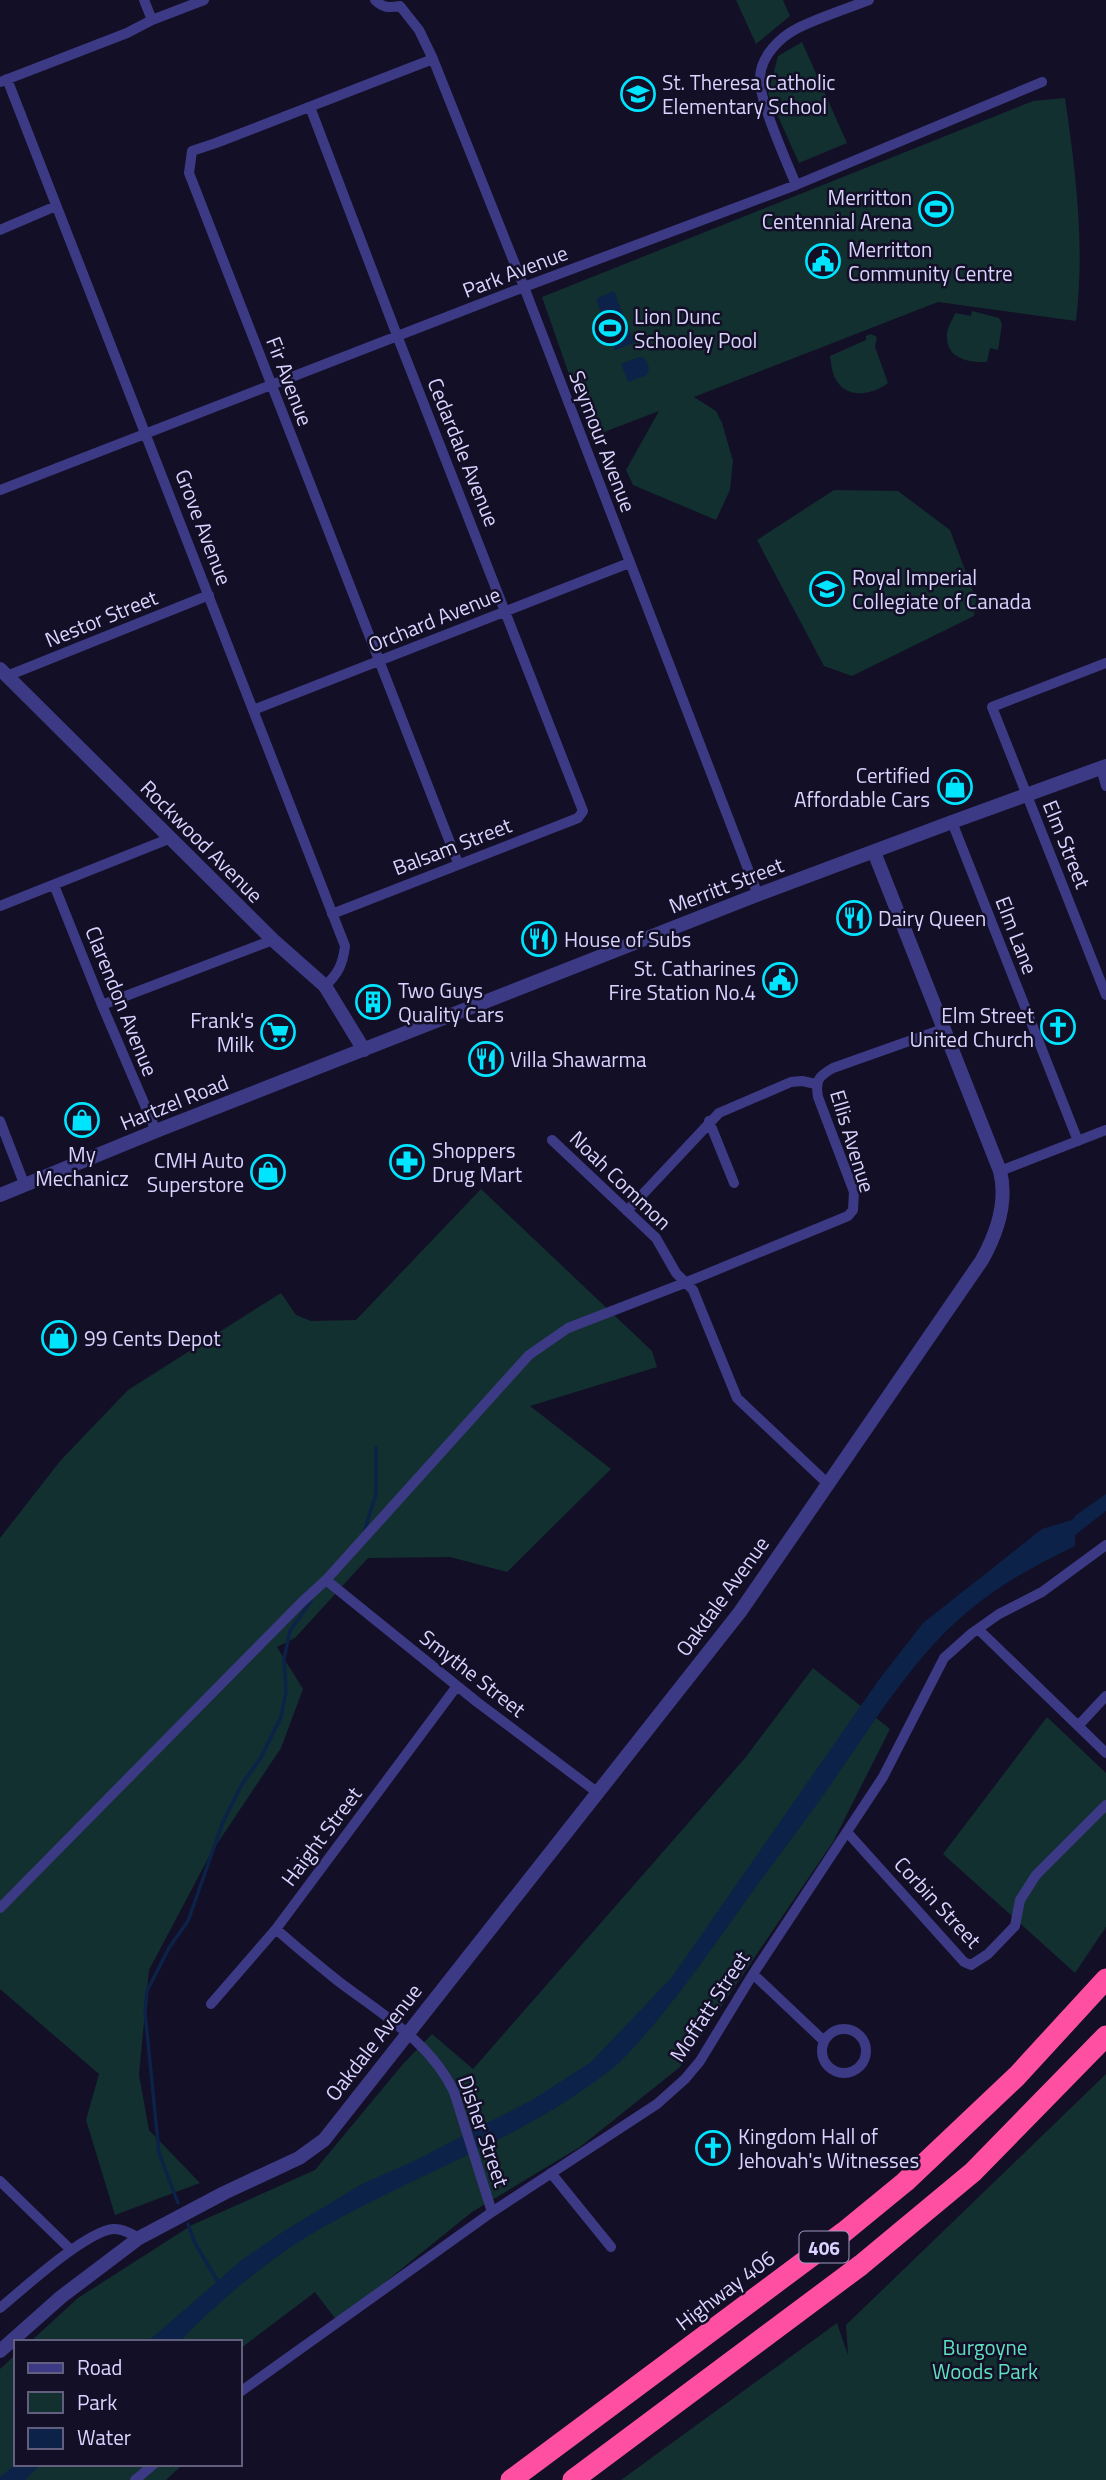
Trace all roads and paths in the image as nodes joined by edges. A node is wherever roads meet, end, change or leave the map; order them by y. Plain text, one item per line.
1 (144, 0) edge
2 (204, 0) edge
3 (374, 0) edge
4 (869, 0) edge
5 (401, 3) edge
6 (152, 20) junction
7 (433, 59) junction
8 (4, 80) edge
9 (1042, 82) dead end
10 (310, 107) junction
11 (796, 185) junction
12 (56, 206) junction
13 (0, 230) edge
14 (524, 287) junction
15 (398, 338) junction
16 (272, 386) junction
17 (147, 433) junction
18 (0, 490) edge
19 (629, 564) junction
20 (209, 596) junction
21 (506, 611) junction
22 (379, 662) junction
23 (1106, 663) edge
24 (4, 673) edge
25 (253, 710) junction
26 (1103, 767) edge
27 (1106, 786) edge
28 (1027, 795) junction
29 (583, 811) joint
30 (952, 821) junction
31 (171, 838) junction
32 (874, 852) junction
33 (458, 863) junction
34 (54, 885) junction
35 (758, 895) junction
36 (0, 906) edge
37 (332, 914) junction
38 (273, 940) junction
39 (325, 986) junction
40 (1106, 995) edge
41 (102, 1005) junction
42 (943, 1029) junction
43 (364, 1050) junction
44 (816, 1084) junction
45 (0, 1121) edge
46 (709, 1121) junction
47 (1106, 1130) edge
48 (156, 1131) junction
49 (552, 1140) dead end
50 (1077, 1141) junction
51 (1000, 1171) junction
52 (734, 1183) dead end
53 (25, 1186) junction
54 (0, 1195) edge
55 (626, 1211) junction
56 (687, 1282) junction
57 (828, 1484) junction
58 (1106, 1545) edge
59 (326, 1580) junction
60 (978, 1629) junction
61 (457, 1686) junction
62 (1106, 1696) edge
63 (1077, 1726) junction
64 (1106, 1754) edge
65 (598, 1793) junction
66 (1106, 1805) edge
67 (847, 1832) junction
68 (0, 1908) edge
69 (276, 1929) junction
70 (753, 1974) junction
71 (1106, 1979) edge
72 (211, 2004) dead end
73 (407, 2033) junction
74 (1106, 2036) edge
75 (824, 2041) junction
76 (551, 2173) junction
77 (0, 2181) edge
78 (492, 2212) junction
79 (139, 2238) junction
80 (611, 2248) dead end
81 (71, 2250) junction
82 (0, 2308) edge
83 (0, 2351) edge
84 (242, 2391) edge
85 (152, 2466) edge
86 (135, 2480) edge
87 (511, 2480) edge
88 (573, 2480) edge

1 - 6 street
2 - 6 street
3 - 5 street, Seymour Avenue
4 - 11 street
5 - 7 street, Seymour Avenue
6 - 8 street
7 - 10 street, Fir Avenue
7 - 14 street, Seymour Avenue
8 - 12 street, Grove Avenue
9 - 11 street, Park Avenue
10 - 15 street, Cedardale Avenue
10 - 16 street, Fir Avenue
11 - 14 street, Park Avenue
12 - 13 street
12 - 17 street, Grove Avenue
14 - 15 street, Park Avenue
14 - 19 street, Seymour Avenue
15 - 16 street, Park Avenue
15 - 21 street, Cedardale Avenue
16 - 17 street, Park Avenue
16 - 22 street, Fir Avenue
17 - 18 street, Park Avenue
17 - 20 street, Grove Avenue
19 - 21 street, Orchard Avenue
19 - 35 street, Seymour Avenue
20 - 24 street, Nestor Street
20 - 25 street, Grove Avenue
21 - 22 street, Orchard Avenue
21 - 29 street, Cedardale Avenue
22 - 25 street, Orchard Avenue
22 - 33 street, Fir Avenue
23 - 28 street, Elm Street
24 - 31 street, Rockwood Avenue
25 - 37 street, Grove Avenue
26 - 27 street
26 - 28 street, Merritt Street
28 - 30 street, Merritt Street
28 - 40 street, Elm Street
29 - 33 street, Balsam Street
30 - 32 street, Merritt Street
30 - 50 street, Elm Lane
31 - 34 street
31 - 38 street, Rockwood Avenue
32 - 35 street, Merritt Street
32 - 42 street, Oakdale Avenue
33 - 37 street, Balsam Street
34 - 36 street
34 - 41 street, Clarendon Avenue
35 - 43 street, Merritt Street
37 - 39 street, Grove Avenue
38 - 39 street, Rockwood Avenue
38 - 41 street
39 - 43 street, Rockwood Avenue
41 - 48 street, Clarendon Avenue
42 - 44 street, Ellis Avenue
42 - 51 street, Oakdale Avenue
43 - 48 street, Hartzel Road
44 - 46 street
44 - 56 street, Ellis Avenue
45 - 53 street
46 - 52 street
46 - 55 street
47 - 50 street
48 - 53 street, Hartzel Road
49 - 55 street, Noah Common
50 - 51 street
51 - 57 street, Oakdale Avenue
53 - 54 street, Hartzel Road
55 - 56 street, Noah Common
56 - 57 street, Noah Common
56 - 59 street
57 - 65 street, Oakdale Avenue
58 - 60 street, Moffatt Street
59 - 61 street, Smythe Street
59 - 68 street
60 - 63 street
60 - 67 street, Moffatt Street
61 - 65 street, Smythe Street
61 - 69 street, Haight Street
62 - 63 street
63 - 64 street
65 - 73 street, Oakdale Avenue
66 - 67 street, Corbin Street
67 - 70 street, Moffatt Street
69 - 72 street, Haight Street
69 - 73 street, Disher Street
70 - 75 street
70 - 76 street, Moffatt Street
71 - 87 highway, Highway 406 / 406
73 - 78 street, Disher Street
73 - 79 street, Oakdale Avenue
74 - 88 highway, 406
75 - 75 street
76 - 78 street, Moffatt Street
76 - 80 street
77 - 81 street
78 - 84 street, Moffatt Street
79 - 81 street
79 - 83 street
81 - 82 street
85 - 86 street

